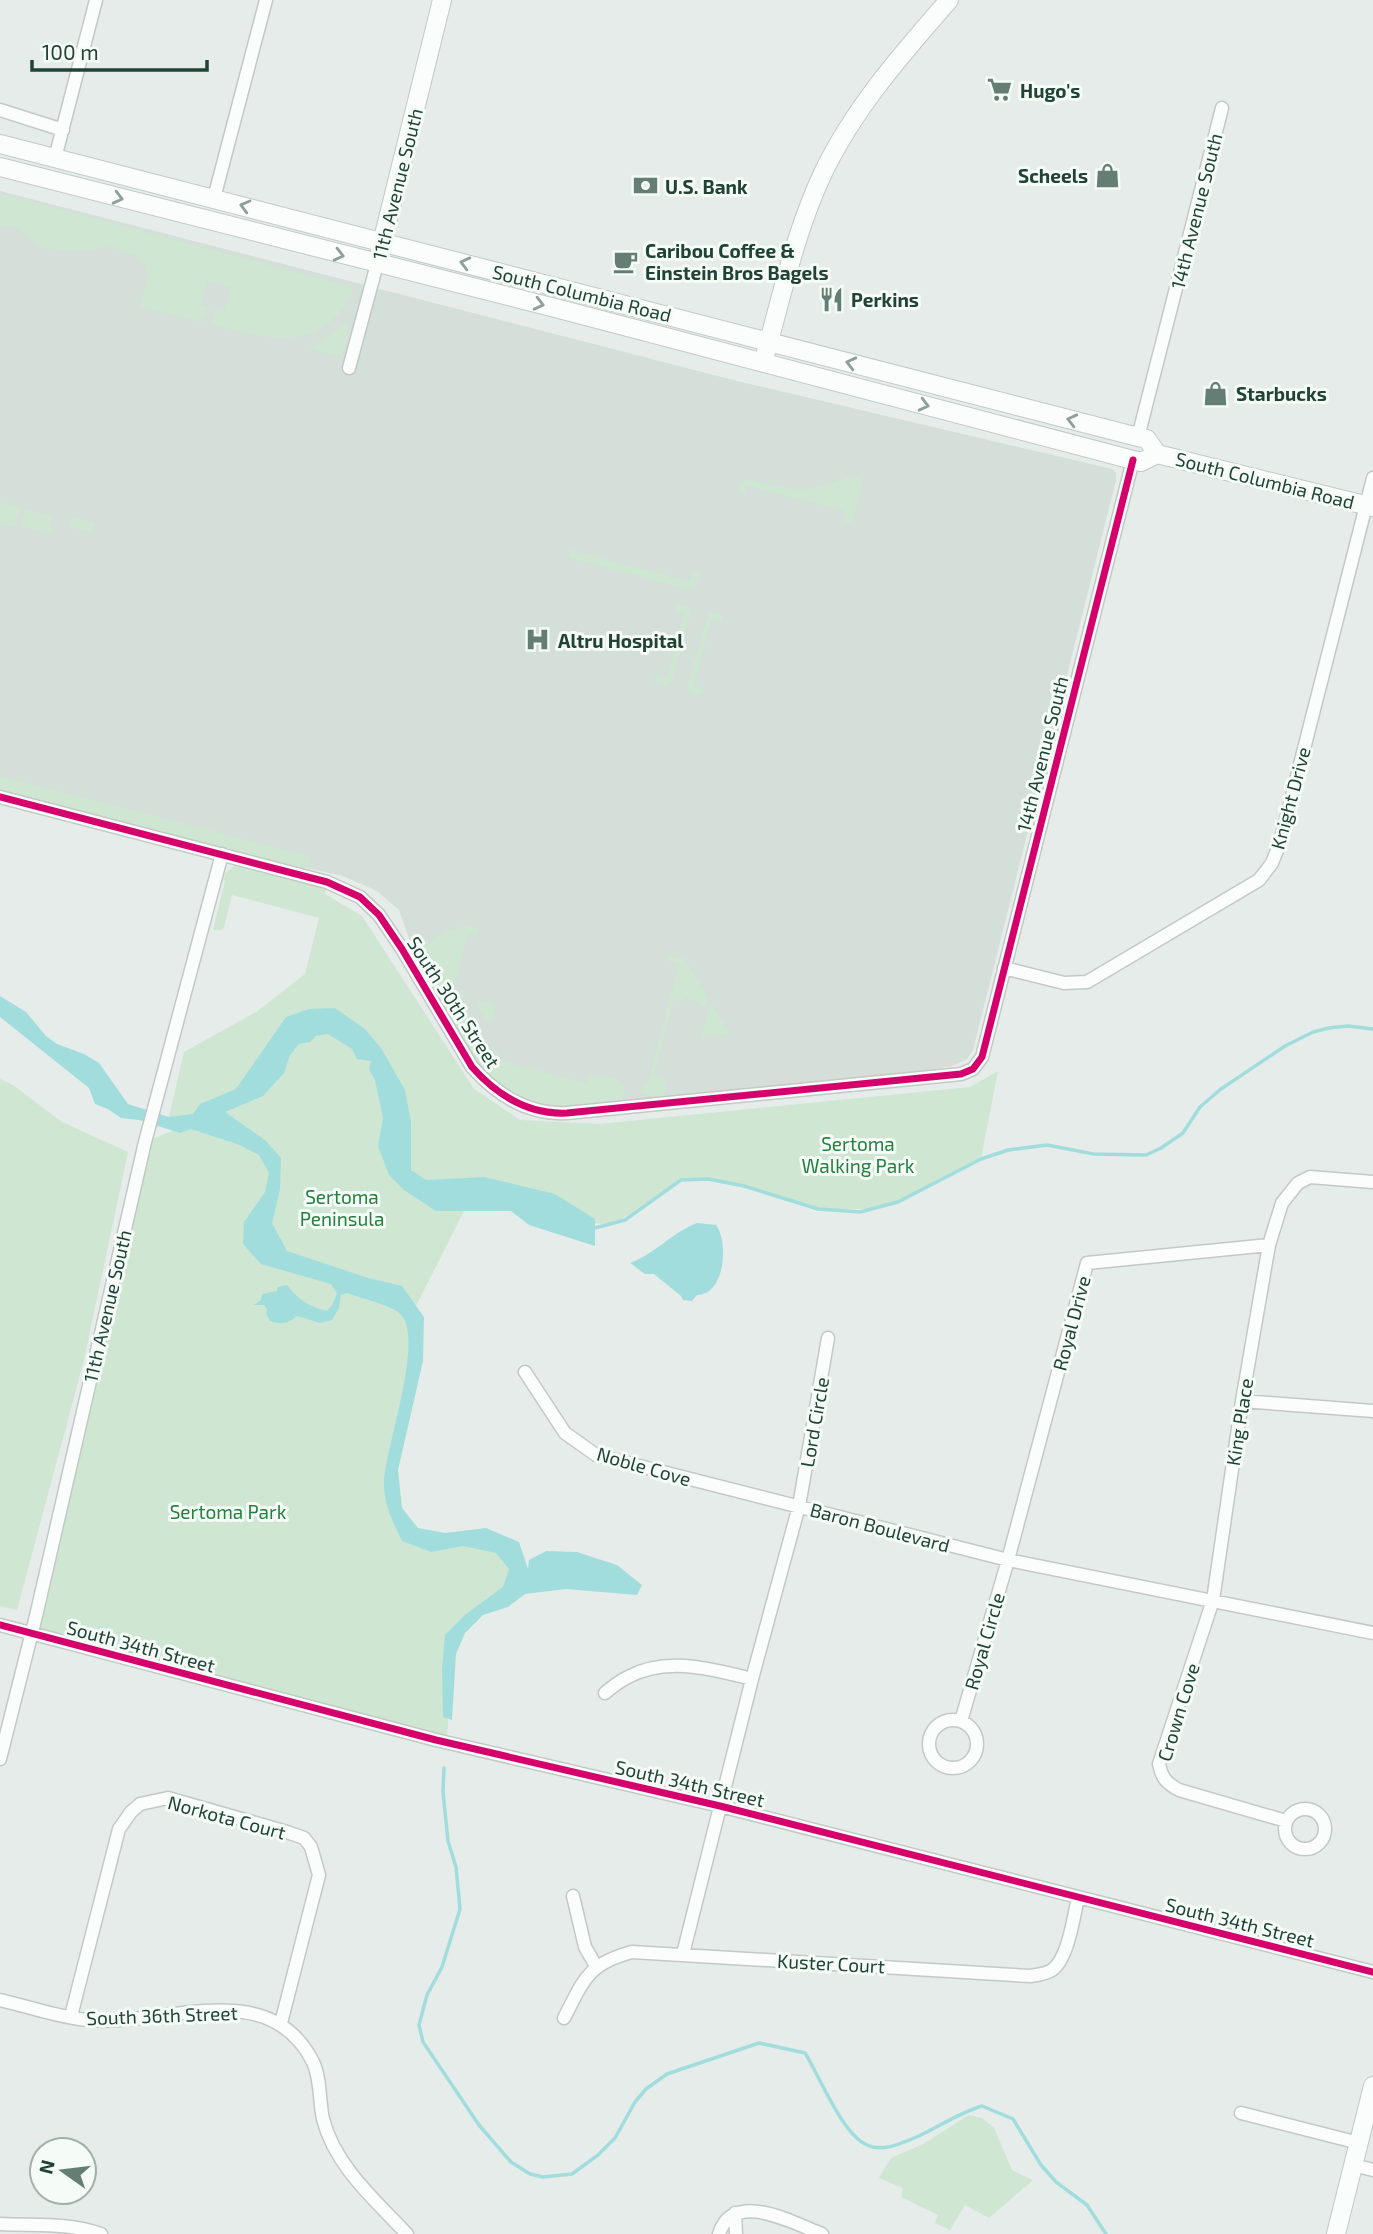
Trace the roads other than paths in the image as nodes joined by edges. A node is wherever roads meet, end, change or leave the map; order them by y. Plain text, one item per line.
1 (96, 0) edge
2 (266, 0) edge
3 (442, 0) edge
4 (949, 0) edge
5 (1222, 108) dead end
6 (0, 110) edge
7 (62, 130) junction
8 (0, 144) edge
9 (55, 158) junction
10 (1, 167) edge
11 (214, 198) junction
12 (383, 242) junction
13 (377, 264) junction
14 (769, 342) junction
15 (763, 364) junction
16 (349, 368) dead end
17 (1138, 436) junction
18 (1074, 443) junction
19 (1157, 454) junction
20 (1133, 460) junction
21 (1373, 478) edge
22 (1369, 506) edge
23 (0, 797) edge
24 (222, 854) junction
25 (1004, 968) junction
26 (982, 1056) joint
27 (1373, 1182) edge
28 (1269, 1245) junction
29 (828, 1338) dead end
30 (525, 1372) dead end
31 (1242, 1401) junction
32 (1373, 1411) edge
33 (799, 1506) junction
34 (1008, 1560) junction
35 (1213, 1600) junction
36 (0, 1625) edge
37 (1373, 1633) edge
38 (32, 1634) junction
39 (752, 1679) junction
40 (605, 1693) dead end
41 (961, 1721) dead end
42 (0, 1759) edge
43 (720, 1806) junction
44 (1286, 1821) dead end
45 (573, 1896) dead end
46 (1078, 1897) junction
47 (683, 1954) junction
48 (596, 1966) junction
49 (1373, 1972) edge
50 (0, 2000) edge
51 (71, 2016) junction
52 (564, 2018) dead end
53 (281, 2023) junction
54 (1373, 2086) edge
55 (1241, 2113) dead end
56 (1359, 2143) junction
57 (1353, 2165) junction
58 (1373, 2170) edge
59 (734, 2213) junction
60 (0, 2224) edge
61 (101, 2234) edge
62 (407, 2234) edge
63 (719, 2234) edge
64 (736, 2234) edge
65 (822, 2234) edge
66 (1336, 2234) edge

1 - 7 street
2 - 11 street
3 - 12 main road, 11th Avenue South
4 - 14 main road
5 - 17 street, 14th Avenue South
6 - 7 street
7 - 9 street
8 - 9 main road, South Columbia Road
9 - 10 main road
9 - 11 main road, South Columbia Road
10 -> 13 main road, South Columbia Road
12 -> 11 main road, South Columbia Road
12 - 13 main road, 11th Avenue South
14 -> 12 main road, South Columbia Road
13 -> 15 main road, South Columbia Road
13 - 16 street, 11th Avenue South
14 - 15 main road
17 -> 14 main road, South Columbia Road
15 -> 18 main road, South Columbia Road
17 - 18 main road
17 - 19 main road, South Columbia Road
18 - 20 main road, South Columbia Road
19 - 20 main road, South Columbia Road
19 - 22 main road, South Columbia Road
20 - 25 street, 14th Avenue South
21 - 22 street, Knight Drive
22 - 25 street, Knight Drive
23 - 24 street, South 30th Street
24 - 26 street, South 30th Street
24 - 38 street, 11th Avenue South
25 - 26 street, 14th Avenue South
27 - 28 street, King Place
28 - 31 street, King Place
28 - 34 street, Royal Drive
29 - 33 street, Lord Circle
30 - 33 street, Noble Cove
31 - 32 street
31 - 35 street, King Place
33 - 34 street, Baron Boulevard
33 - 39 street, Baron Boulevard
34 - 35 street, Baron Boulevard
34 - 41 street, Royal Circle
35 - 37 street, Baron Boulevard
35 - 44 street, Crown Cove
36 - 38 street, South 34th Street
38 - 42 street, 11th Avenue South
38 - 43 street, South 34th Street
39 - 40 street
39 - 43 street, Baron Boulevard
43 - 46 street, South 34th Street
43 - 47 street, Baron Boulevard
45 - 48 street
46 - 47 street, Kuster Court
46 - 49 street, South 34th Street
47 - 48 street, Kuster Court
48 - 52 street
50 - 51 street, South 36th Street
51 - 53 street, South 36th Street
51 - 53 street, Norkota Court
53 - 62 street, South 36th Street
54 - 56 main road
55 - 56 street
56 - 57 main road
57 - 58 street
57 - 66 main road
59 - 63 street
59 - 64 street
59 - 65 street
60 - 61 street

